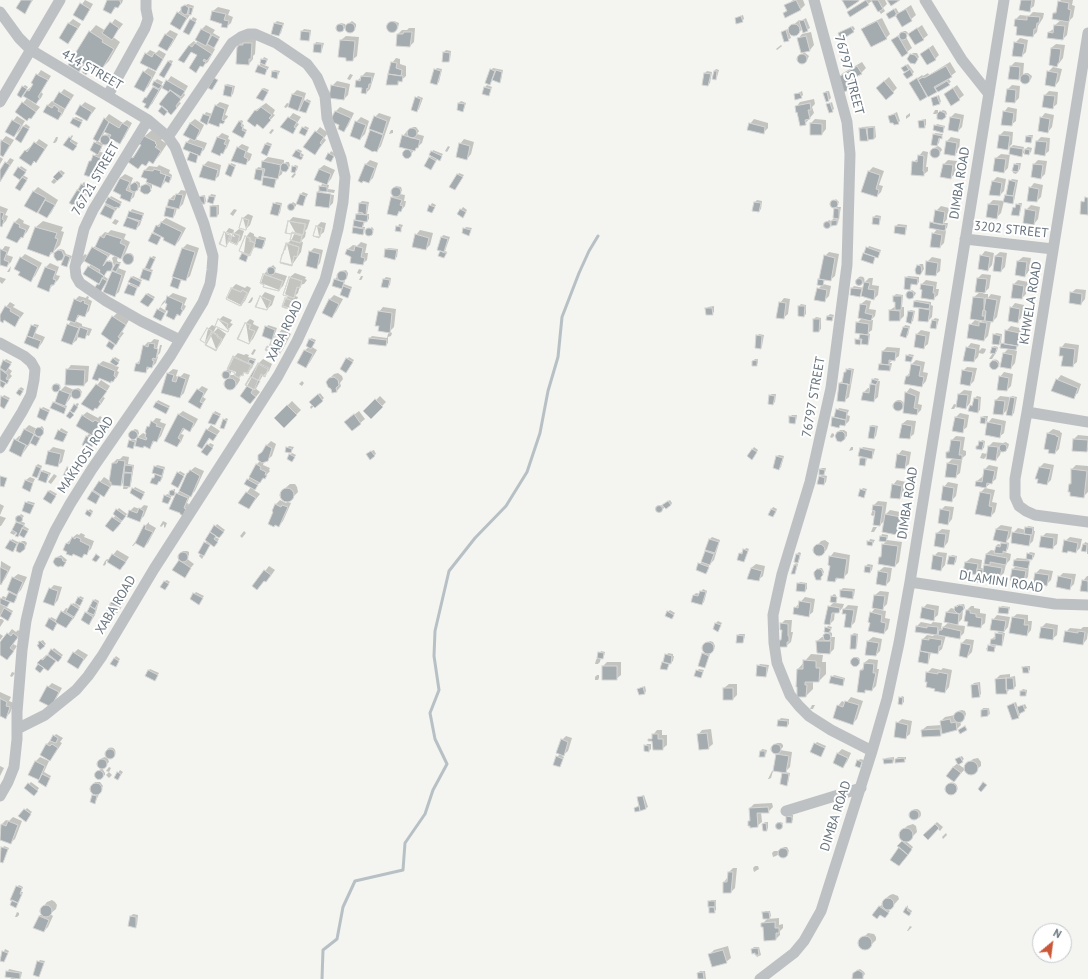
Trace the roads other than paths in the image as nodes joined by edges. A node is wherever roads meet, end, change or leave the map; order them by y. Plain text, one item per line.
1 (60, 0) edge
2 (146, 0) edge
3 (814, 0) edge
4 (925, 0) edge
5 (1004, 0) edge
6 (0, 12) edge
7 (1088, 33) edge
8 (31, 50) junction
9 (1083, 92) edge
10 (989, 94) junction
11 (108, 95) junction
12 (0, 102) edge
13 (148, 120) junction
14 (168, 137) junction
15 (174, 147) joint
16 (966, 239) junction
17 (1053, 249) junction
18 (180, 340) junction
19 (0, 343) edge
20 (1027, 412) junction
21 (1088, 422) edge
22 (0, 448) edge
23 (1088, 522) edge
24 (910, 582) junction
25 (1088, 605) edge
26 (17, 729) junction
27 (872, 751) junction
28 (860, 788) junction
29 (0, 796) edge
30 (786, 811) dead end
31 (760, 979) edge

1 - 8 street
2 - 11 street
3 - 27 street, 76797 STREET
4 - 10 street
5 - 10 street, DIMBA ROAD
6 - 8 street, 414 STREET
7 - 9 street, KHWELA ROAD
8 - 11 street, 414 STREET
8 - 12 street
9 - 17 street, KHWELA ROAD
10 - 16 street, DIMBA ROAD
11 - 13 street, 414 STREET
13 - 14 street, 414 STREET
13 - 18 street, 76721 STREET
14 - 15 street, 414 STREET
14 - 26 street, XABA ROAD
15 - 18 street, MAKHOSI ROAD
16 - 17 street, 3202 STREET
16 - 24 street, DIMBA ROAD
17 - 20 street, KHWELA ROAD
18 - 26 street, MAKHOSI ROAD
19 - 22 street
20 - 21 street
20 - 23 street, KHWELA ROAD
24 - 25 street, DLAMINI ROAD
24 - 27 street, DIMBA ROAD
26 - 29 street, MAKHOSI ROAD
27 - 28 street, DIMBA ROAD
28 - 30 street
28 - 31 street, DIMBA ROAD

